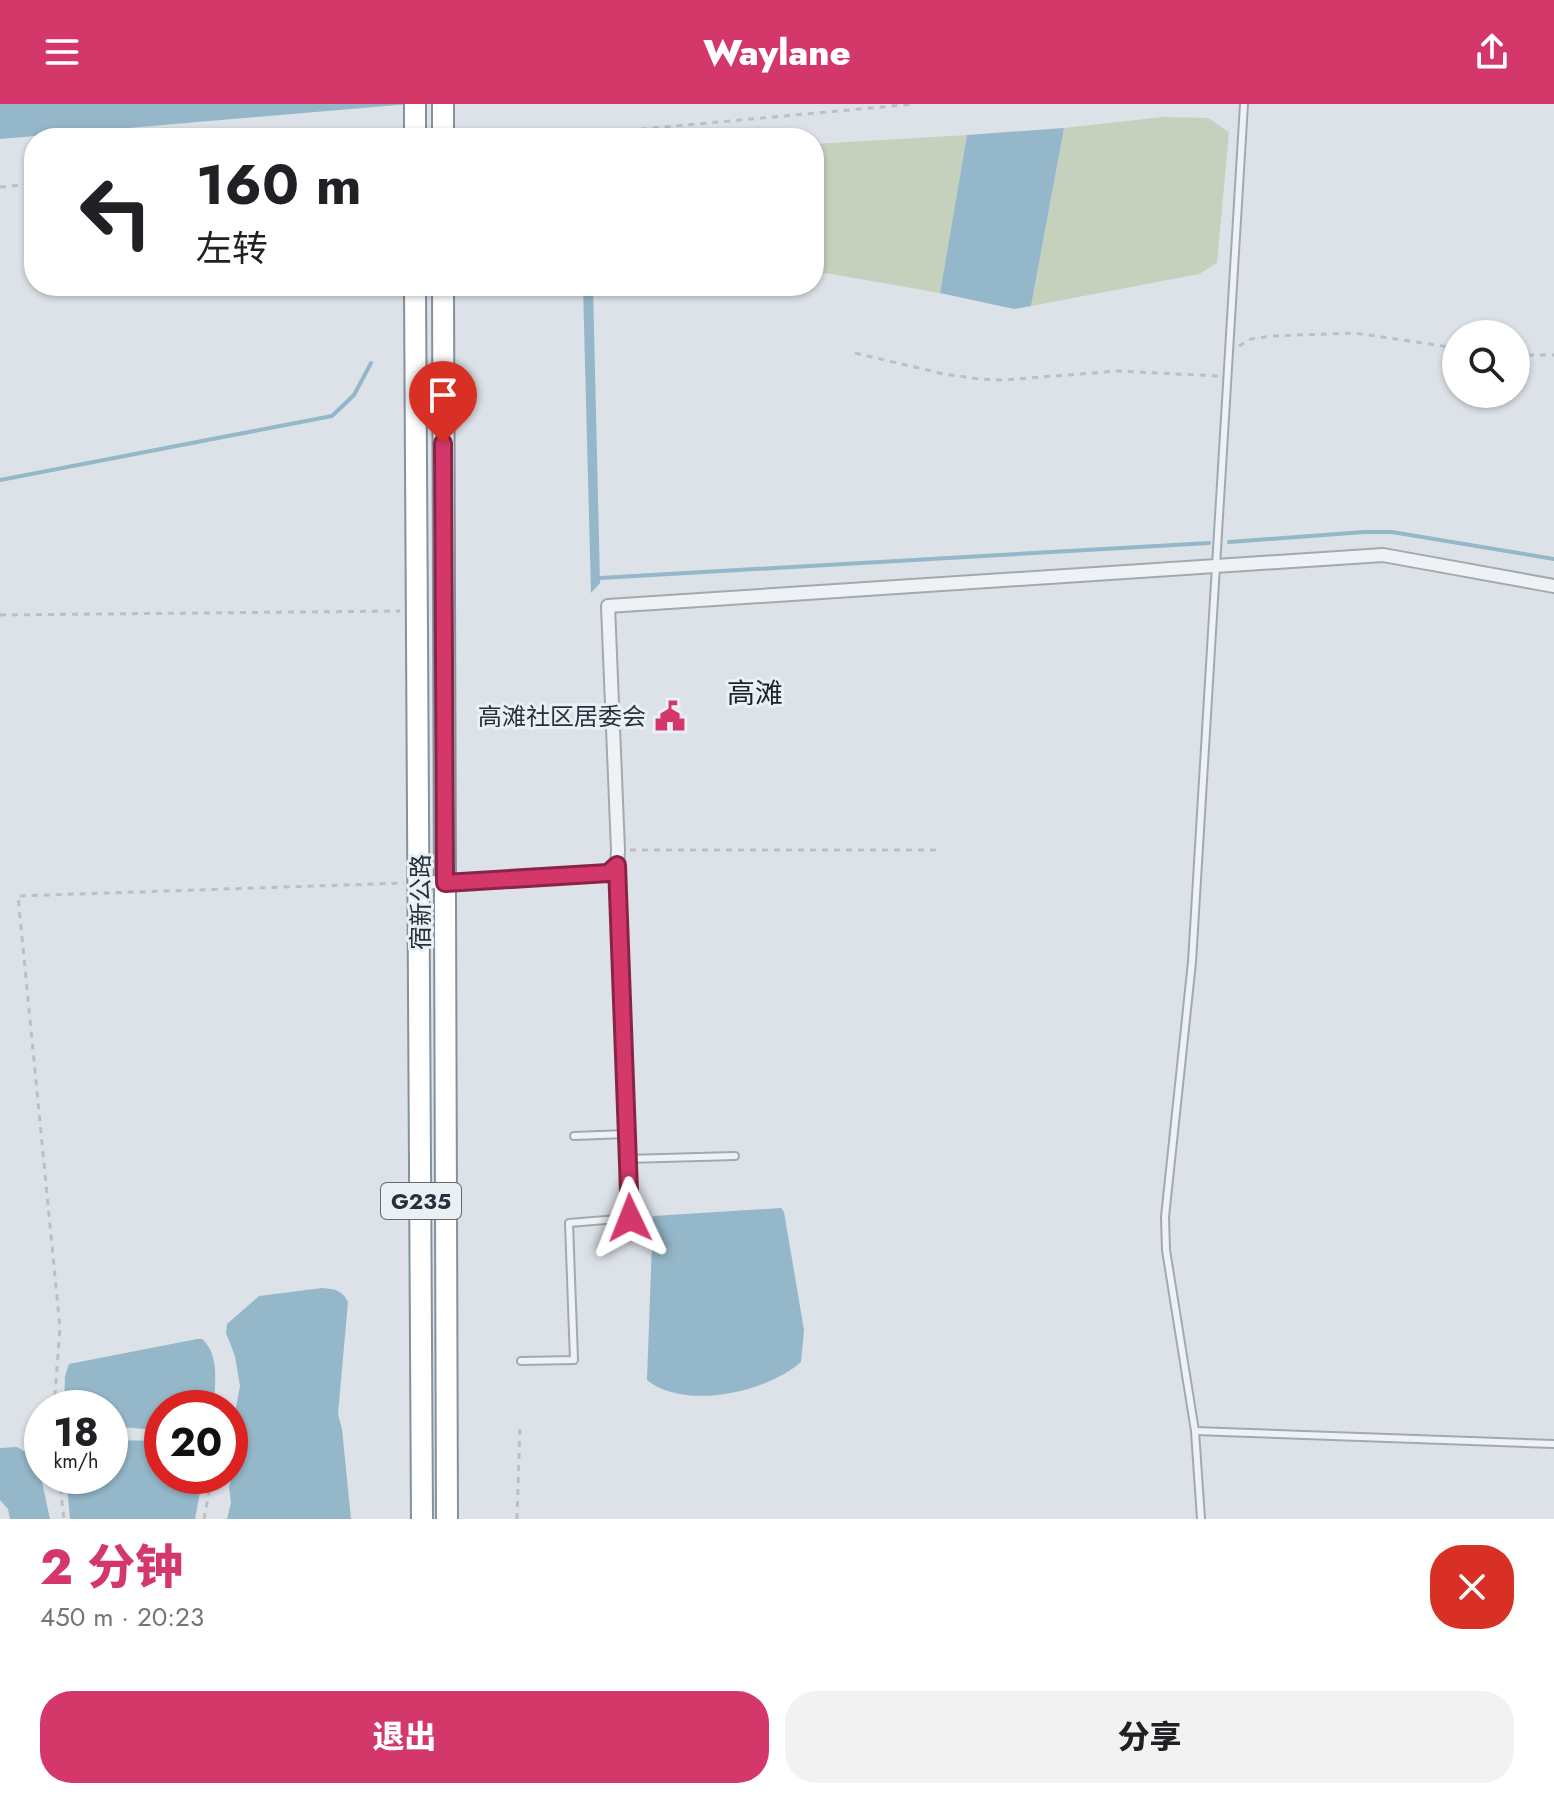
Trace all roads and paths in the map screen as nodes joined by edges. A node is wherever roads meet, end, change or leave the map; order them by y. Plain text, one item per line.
1 (415, 104) edge
2 (443, 104) edge
3 (914, 104) edge
4 (1244, 104) edge
5 (415, 128) edge
6 (443, 128) edge
7 (654, 128) edge
8 (24, 185) edge
9 (0, 187) edge
10 (415, 296) edge
11 (443, 296) edge
12 (1442, 346) edge
13 (1228, 351) junction
14 (855, 353) dead end
15 (1530, 355) edge
16 (1554, 355) edge
17 (1227, 377) junction
18 (1216, 566) junction
19 (1554, 586) edge
20 (417, 611) junction
21 (0, 615) edge
22 (618, 850) junction
23 (937, 850) dead end
24 (617, 865) junction
25 (420, 883) junction
26 (445, 883) junction
27 (626, 1134) junction
28 (574, 1136) dead end
29 (735, 1156) dead end
30 (627, 1159) junction
31 (521, 1361) dead end
32 (55, 1390) edge
33 (520, 1424) dead end
34 (1195, 1431) junction
35 (1554, 1444) edge
36 (61, 1494) edge
37 (209, 1494) edge
38 (64, 1519) edge
39 (204, 1519) edge
40 (422, 1519) edge
41 (447, 1519) edge
42 (517, 1519) edge
43 (1201, 1519) edge

1 - 5 highway, bridge
2 - 6 highway, bridge
3 - 7 path
4 - 13 lane
8 - 9 path
10 - 20 highway, 宿新公路 / G235
11 - 26 highway, 宿新公路 / G235
12 - 13 path
13 - 17 lane
14 - 17 path
15 - 16 path
17 - 18 lane
18 - 19 street
18 - 22 street
18 - 34 lane
20 - 21 path
20 - 25 highway, 宿新公路 / G235
22 - 23 path
22 - 24 street
24 - 26 street
24 - 27 lane
25 - 26 street
25 - 32 path
25 - 40 highway, 宿新公路 / G235
26 - 41 highway, 宿新公路 / G235
27 - 28 lane
27 - 30 lane
29 - 30 lane
30 - 31 lane
33 - 42 path
34 - 35 lane
34 - 43 lane
36 - 38 path
37 - 39 path

